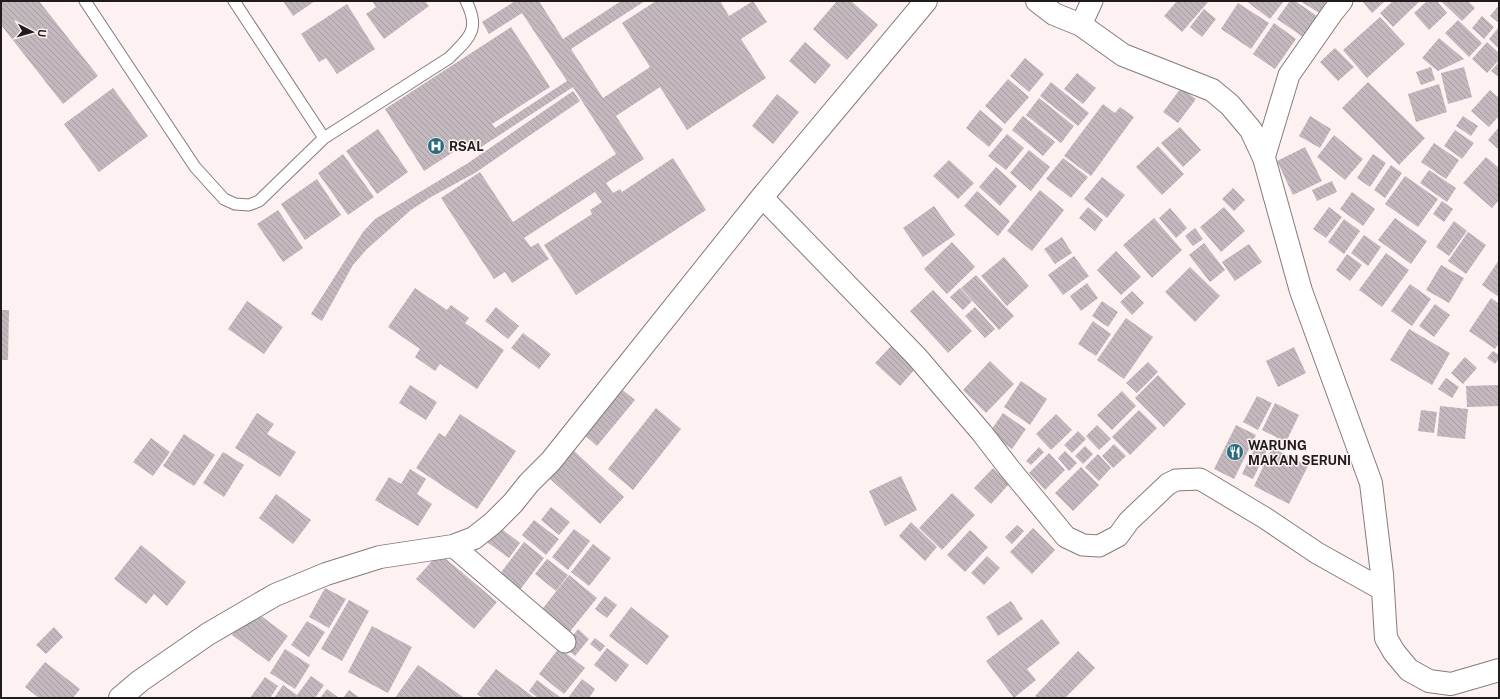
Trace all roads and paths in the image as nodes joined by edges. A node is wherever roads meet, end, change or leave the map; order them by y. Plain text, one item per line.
1 (85, 1) edge
2 (234, 1) edge
3 (466, 1) edge
4 (926, 1) edge
5 (1037, 1) edge
6 (1092, 1) edge
7 (1342, 1) edge
8 (1081, 26) junction
9 (324, 138) junction
10 (1264, 158) junction
11 (762, 197) junction
12 (453, 546) junction
13 (1382, 590) junction
14 (564, 642) dead end
15 (1499, 670) edge
16 (120, 698) edge

1 - 9 lane
2 - 9 lane
3 - 9 lane
4 - 11 street
5 - 8 street
6 - 8 street
7 - 10 street
8 - 10 street
10 - 13 street
11 - 12 street
11 - 13 street
12 - 14 street
12 - 16 street
13 - 15 street

